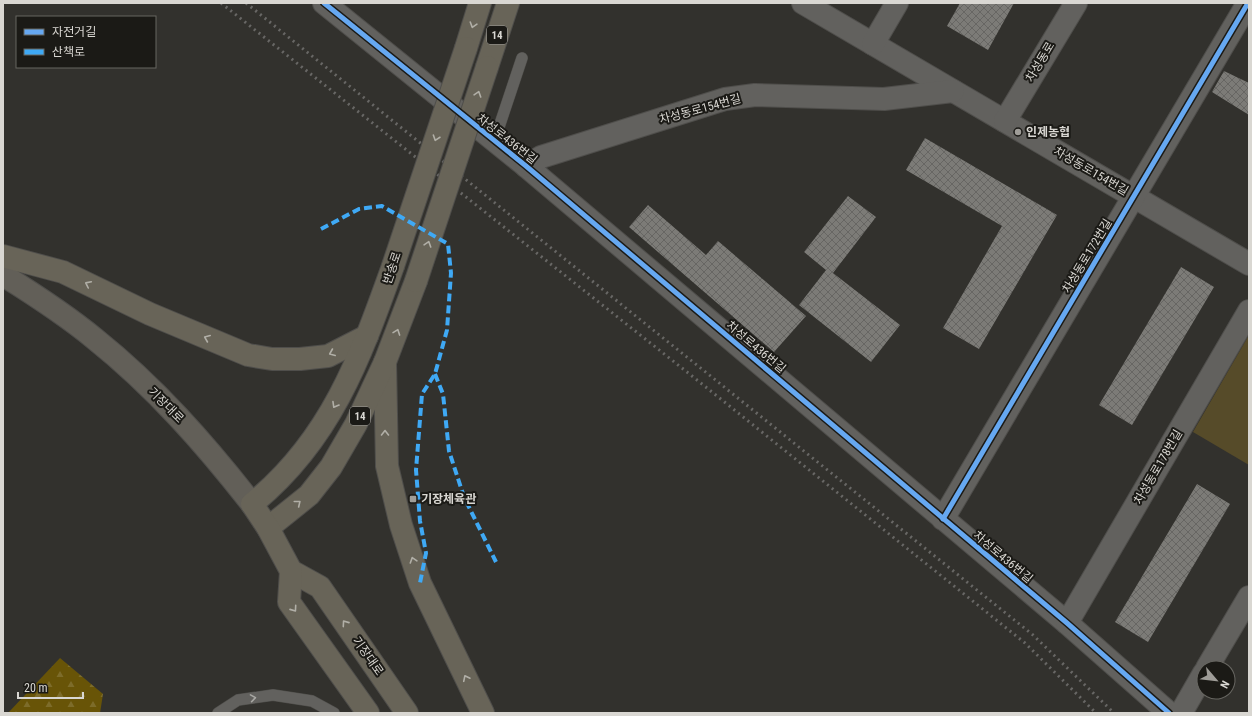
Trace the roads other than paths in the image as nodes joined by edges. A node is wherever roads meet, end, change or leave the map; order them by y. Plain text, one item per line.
1 (324, 3) edge
2 (480, 3) edge
3 (508, 3) edge
4 (803, 3) edge
5 (897, 3) edge
6 (1076, 3) edge
7 (1248, 3) edge
8 (873, 44) junction
9 (522, 58) dead end
10 (953, 91) junction
11 (1005, 121) junction
12 (494, 142) junction
13 (526, 166) junction
14 (1134, 196) junction
15 (3, 256) edge
16 (1249, 264) edge
17 (3, 275) edge
18 (1249, 311) edge
19 (367, 336) junction
20 (385, 362) junction
21 (252, 504) junction
22 (943, 519) junction
23 (268, 528) junction
24 (291, 571) junction
25 (1249, 596) edge
26 (1067, 623) junction
27 (1212, 660) edge
28 (1196, 687) edge
29 (218, 713) edge
30 (334, 713) edge
31 (368, 713) edge
32 (407, 713) edge
33 (483, 713) edge
34 (1170, 713) edge
35 (1181, 713) edge

1 - 12 street, 차성로436번길
2 -> 19 main road, 반송로 / 14, bridge
20 -> 3 main road, 14, bridge
4 - 8 street, 차성동로154번길
5 - 8 street
6 - 11 street, 차성동로
7 - 14 street, 차성동로172번길
8 - 10 street, 차성동로154번길
9 - 12 lane
10 - 11 street, 차성동로154번길
10 - 13 street, 차성동로154번길
11 - 14 street, 차성동로154번길
12 - 13 street, 차성로436번길
13 - 22 street, 차성로436번길
14 - 16 street, 차성동로154번길
14 - 22 street, 차성동로172번길
19 -> 15 main road
17 - 21 main road, 기장대로
18 - 26 street, 차성동로178번길
19 -> 21 main road, 반송로 / 14
23 -> 20 main road, 14
33 -> 20 main road
21 - 23 main road, 기장대로
22 - 26 street, 차성로436번길
23 - 24 main road, 기장대로
24 -> 31 main road
32 -> 24 main road, 기장대로
25 - 27 street
26 - 34 street, 차성로436번길
28 - 35 street
29 -> 30 lane

